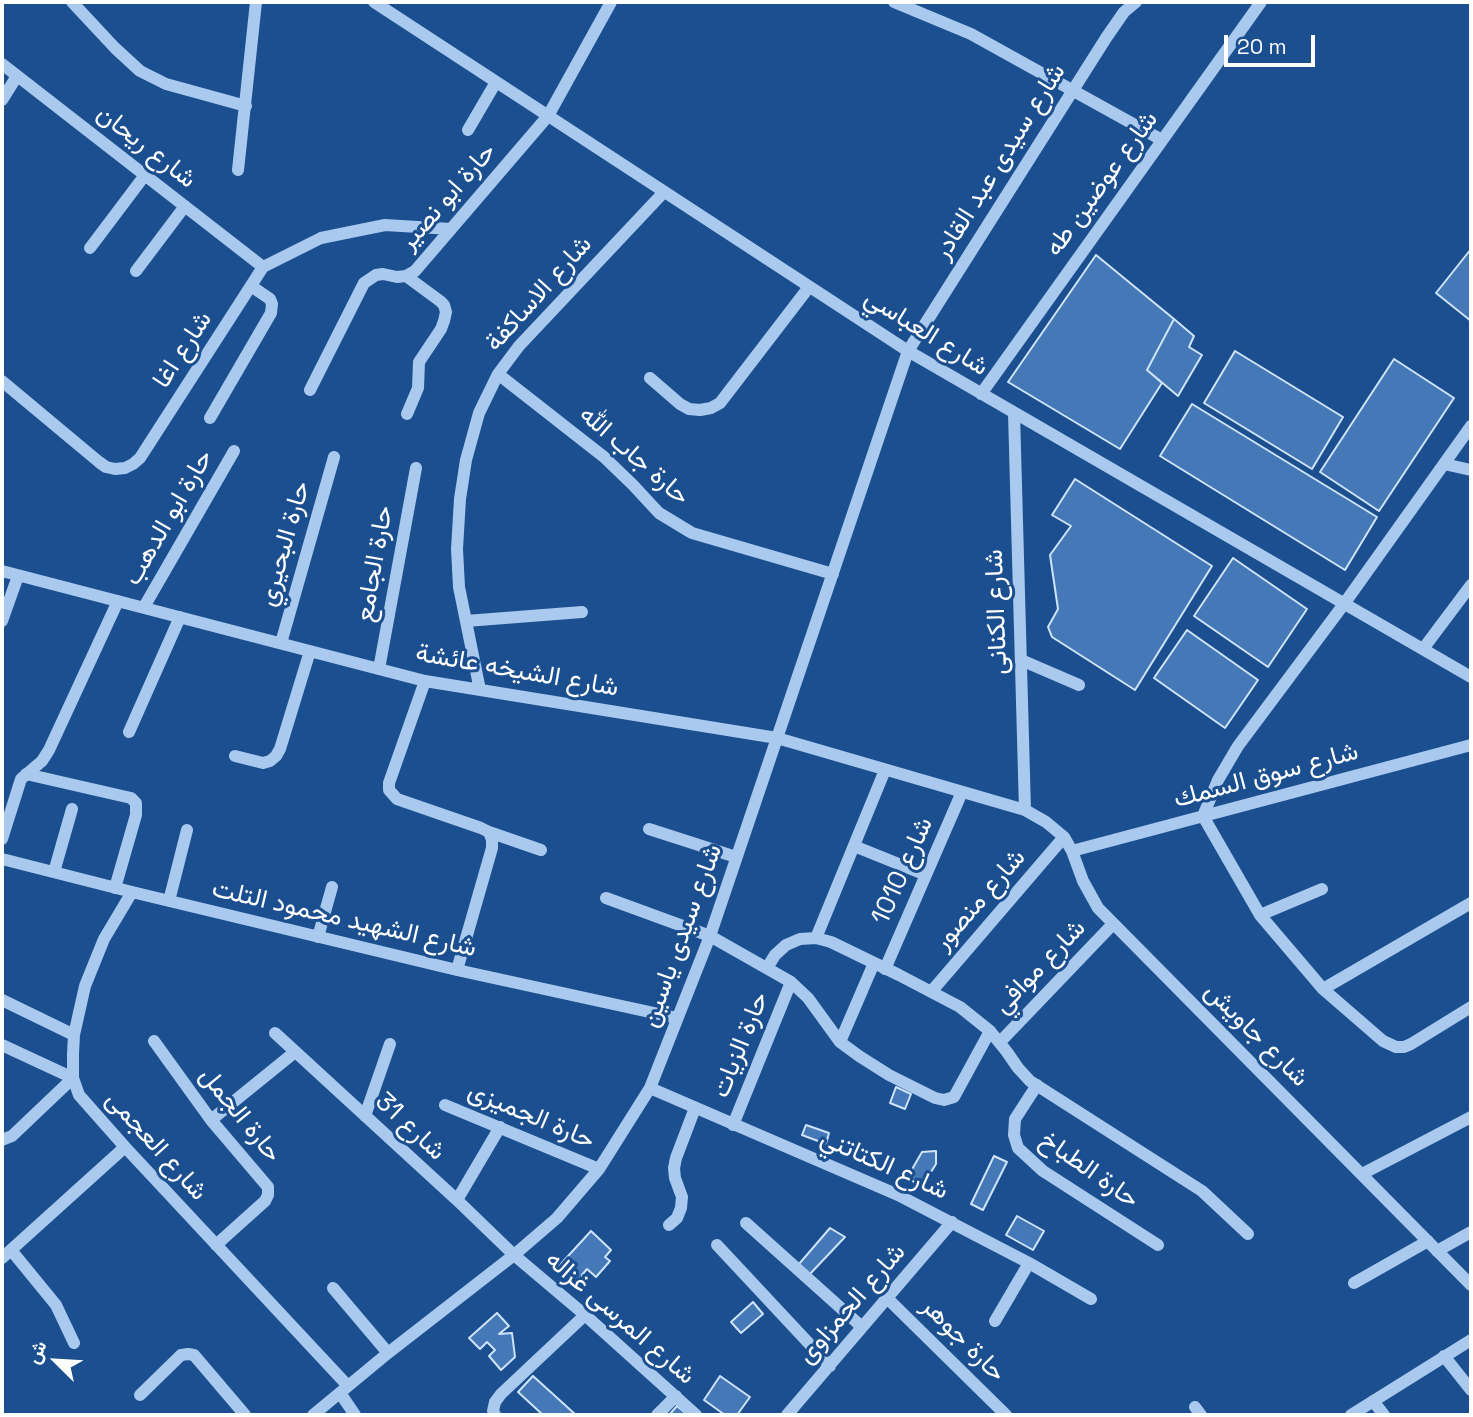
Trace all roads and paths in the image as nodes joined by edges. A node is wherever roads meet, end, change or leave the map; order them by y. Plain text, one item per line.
1 (72, 2) edge
2 (257, 2) edge
3 (374, 2) edge
4 (611, 2) edge
5 (897, 2) edge
6 (1136, 2) edge
7 (1261, 2) edge
8 (2, 64) edge
9 (17, 76) junction
10 (496, 82) junction
11 (1073, 89) junction
12 (2, 100) edge
13 (246, 106) junction
14 (548, 116) junction
15 (468, 130) dead end
16 (1162, 140) junction
17 (238, 170) dead end
18 (145, 175) junction
19 (664, 191) junction
20 (185, 206) junction
21 (451, 229) junction
22 (90, 248) dead end
23 (263, 267) junction
24 (136, 271) dead end
25 (406, 276) junction
26 (251, 286) junction
27 (809, 287) junction
28 (908, 351) junction
29 (498, 374) junction
30 (650, 378) dead end
31 (2, 381) edge
32 (310, 390) dead end
33 (981, 394) junction
34 (1014, 413) junction
35 (407, 414) dead end
36 (210, 418) dead end
37 (1471, 426) edge
38 (234, 451) dead end
39 (334, 457) dead end
40 (1444, 464) junction
41 (416, 468) dead end
42 (1471, 470) edge
43 (2, 571) edge
44 (833, 573) junction
45 (18, 576) junction
46 (1471, 585) edge
47 (118, 601) junction
48 (1344, 604) junction
49 (144, 607) junction
50 (582, 612) dead end
51 (180, 617) junction
52 (2, 621) edge
53 (466, 621) junction
54 (281, 643) junction
55 (1423, 649) junction
56 (310, 651) junction
57 (1021, 660) junction
58 (379, 668) junction
59 (1471, 677) edge
60 (425, 681) junction
61 (1079, 685) dead end
62 (480, 690) junction
63 (129, 732) dead end
64 (777, 738) junction
65 (1471, 745) edge
66 (235, 756) dead end
67 (885, 770) junction
68 (26, 774) junction
69 (962, 792) junction
70 (72, 809) dead end
71 (1025, 810) junction
72 (1203, 816) junction
73 (649, 829) dead end
74 (187, 830) dead end
75 (489, 832) junction
76 (1064, 837) junction
77 (2, 839) edge
78 (854, 846) junction
79 (541, 850) dead end
80 (1072, 851) junction
81 (736, 857) junction
82 (2, 859) edge
83 (54, 872) junction
84 (926, 875) junction
85 (332, 887) dead end
86 (115, 888) junction
87 (1322, 888) dead end
88 (132, 892) junction
89 (606, 898) dead end
90 (169, 901) junction
91 (1471, 903) edge
92 (1260, 915) junction
93 (1113, 924) junction
94 (710, 936) junction
95 (318, 937) junction
96 (816, 938) junction
97 (879, 966) junction
98 (767, 968) junction
99 (457, 970) junction
100 (791, 982) junction
101 (1323, 989) junction
102 (931, 992) junction
103 (2, 1000) edge
104 (1471, 1007) edge
105 (677, 1017) junction
106 (990, 1031) junction
107 (275, 1033) dead end
108 (74, 1035) junction
109 (154, 1041) dead end
110 (839, 1042) junction
111 (1000, 1042) junction
112 (390, 1044) dead end
113 (2, 1045) edge
114 (295, 1052) junction
115 (73, 1078) junction
116 (1037, 1085) junction
117 (650, 1088) junction
118 (445, 1105) dead end
119 (695, 1108) junction
120 (365, 1116) junction
121 (1471, 1116) edge
122 (211, 1120) junction
123 (733, 1125) junction
124 (500, 1127) junction
125 (2, 1140) edge
126 (125, 1147) junction
127 (599, 1169) junction
128 (1362, 1174) junction
129 (457, 1200) junction
130 (953, 1222) junction
131 (747, 1223) dead end
132 (669, 1225) dead end
133 (1471, 1232) edge
134 (1248, 1234) dead end
135 (1428, 1241) junction
136 (216, 1245) junction
137 (717, 1245) dead end
138 (1158, 1245) dead end
139 (1437, 1251) junction
140 (6, 1254) edge
141 (514, 1255) junction
142 (1029, 1263) junction
143 (1354, 1283) dead end
144 (1471, 1285) edge
145 (333, 1289) dead end
146 (887, 1298) junction
147 (1091, 1299) dead end
148 (585, 1315) junction
149 (995, 1321) dead end
150 (862, 1327) junction
151 (1471, 1340) edge
152 (74, 1343) dead end
153 (388, 1353) junction
154 (1444, 1356) junction
155 (830, 1366) junction
156 (344, 1389) junction
157 (1471, 1390) edge
158 (140, 1395) dead end
159 (676, 1396) junction
160 (1373, 1401) junction
161 (792, 1413) edge
162 (245, 1415) edge
163 (313, 1415) edge
164 (355, 1415) edge
165 (495, 1415) edge
166 (657, 1415) edge
167 (696, 1415) edge
168 (1006, 1415) edge
169 (1350, 1415) edge
170 (1384, 1415) edge

1 - 13 street
2 - 13 street
3 - 10 street, شارع العباسي
4 - 14 street, حارة ابو نصير
5 - 11 street
6 - 11 street, شارع سيدى عبد القادر
7 - 16 street, شارع عوضين طه
8 - 9 street, شارع ريحان
9 - 12 street
9 - 18 street, شارع ريحان
10 - 14 street, شارع العباسي
10 - 15 street
11 - 16 street
11 - 28 street, شارع سيدى عبد القادر
13 - 17 street
14 - 19 street, شارع العباسي
14 - 21 street, حارة ابو نصير
16 - 33 street, شارع عوضين طه
18 - 20 street, شارع ريحان
18 - 22 street
19 - 27 street, شارع العباسي
19 - 29 street, شارع الاساكفة
20 - 23 street, شارع ريحان
20 - 24 street
21 - 23 street
21 - 25 street, حارة ابو نصير
23 - 26 street, شارع اغا
25 - 32 street, حارة ابو نصير
25 - 35 street
26 - 31 street, شارع اغا
26 - 36 street
27 - 28 street, شارع العباسي
27 - 30 street
28 - 33 street, شارع العباسي
28 - 44 street, شارع سيدى ياسين
29 - 44 street, حارة جاب الله
29 - 53 street, شارع الاساكفة
33 - 34 street, شارع العباسي
34 - 48 street, شارع العباسي
34 - 57 street, شارع الكنانى
37 - 40 street
38 - 49 street, حارة ابو الدهب
39 - 54 street, حارة البحيري
40 - 42 street
40 - 48 street
41 - 58 street, حارة الجامع
43 - 45 street, شارع الشيخه عائشة
44 - 64 street, شارع سيدى ياسين
45 - 47 street, شارع الشيخه عائشة
45 - 52 street
46 - 55 street
47 - 49 street, شارع الشيخه عائشة
47 - 68 street
48 - 55 street, شارع العباسي
48 - 72 street
49 - 51 street, شارع الشيخه عائشة
50 - 53 street
51 - 54 street, شارع الشيخه عائشة
51 - 63 street
53 - 62 street, شارع الاساكفة
54 - 56 street, شارع الشيخه عائشة
55 - 59 street, شارع العباسي
56 - 58 street, شارع الشيخه عائشة
56 - 66 street
57 - 61 street
57 - 71 street, شارع الكنانى
58 - 60 street, شارع الشيخه عائشة
60 - 62 street, شارع الشيخه عائشة
60 - 75 street
62 - 64 street, شارع الشيخه عائشة
64 - 67 street, شارع الشيخه عائشة
64 - 81 street, شارع سيدى ياسين
65 - 72 street, شارع سوق السمك
67 - 69 street, شارع الشيخه عائشة
67 - 78 street
68 - 77 street
68 - 86 street
69 - 71 street, شارع الشيخه عائشة
69 - 84 street, شارع 1010
70 - 83 street
71 - 76 street, شارع جاويش
72 - 80 street, شارع سوق السمك
72 - 92 street
73 - 81 street
74 - 90 street
75 - 79 street
75 - 99 street
76 - 80 street, شارع جاويش
76 - 102 street, شارع منصور
78 - 84 street
78 - 96 street
80 - 93 street, شارع جاويش
81 - 94 street, شارع سيدى ياسين
82 - 83 street, شارع الشهيد محمود التلت
83 - 86 street, شارع الشهيد محمود التلت
84 - 97 street, شارع 1010
85 - 95 street
86 - 88 street, شارع الشهيد محمود التلت
87 - 92 street
88 - 90 street, شارع الشهيد محمود التلت
88 - 108 street, شارع العجمى
89 - 94 street
90 - 95 street, شارع الشهيد محمود التلت
91 - 101 street
92 - 101 street
93 - 111 street, شارع موافي
93 - 128 street, شارع جاويش
94 - 98 street
94 - 105 street, شارع سيدى ياسين
95 - 99 street, شارع الشهيد محمود التلت
96 - 97 street
96 - 98 street
97 - 102 street
97 - 110 street, شارع 1010
98 - 100 street
99 - 105 street, شارع الشهيد محمود التلت
100 - 110 street
100 - 123 street, حارة الزيات
101 - 104 street
102 - 106 street
103 - 108 street
105 - 117 street, شارع سيدى ياسين
106 - 110 street
106 - 111 street
107 - 114 street, شارع 31
108 - 115 street, شارع العجمى
109 - 122 street, حارة الجمل
111 - 116 street
112 - 120 street
113 - 115 street
114 - 120 street, شارع 31
114 - 122 street
115 - 125 street
115 - 126 street, شارع العجمى
116 - 134 street
116 - 138 street, حارة الطباخ
117 - 119 street, شارع الكتاتني
117 - 127 street, شارع سيدى ياسين
118 - 124 street, حارة الجميزى
119 - 123 street, شارع الكتاتني
119 - 132 street
120 - 129 street, شارع 31
121 - 128 street
122 - 136 street, حارة الجمل
123 - 130 street, شارع الكتاتني
124 - 127 street, حارة الجميزى
124 - 129 street
126 - 136 street, شارع العجمى
126 - 140 street
127 - 141 street, شارع سيدى ياسين
128 - 135 street, شارع جاويش
129 - 141 street, شارع 31
130 - 142 street, شارع الكتاتني
130 - 146 street, شارع الحمزاوى
131 - 150 street
133 - 139 street
135 - 139 street, شارع جاويش
135 - 143 street
136 - 156 street, شارع العجمى
137 - 155 street
139 - 144 street, شارع جاويش
140 - 152 street
141 - 148 street, شارع المرسى غزاله
141 - 153 street, شارع سيدى ياسين
142 - 147 street, شارع الكتاتني
142 - 149 street
145 - 153 street
146 - 150 street, شارع الحمزاوى
146 - 168 street, حارة جوهر
148 - 159 street, شارع المرسى غزاله
148 - 165 street
150 - 155 street, شارع الحمزاوى
151 - 154 street
153 - 156 street, شارع سيدى ياسين
154 - 157 street
154 - 160 street
155 - 161 street, شارع الحمزاوى
156 - 163 street, شارع سيدى ياسين
156 - 164 street, شارع العجمى
158 - 162 street
159 - 166 street
159 - 167 street, شارع المرسى غزاله
160 - 169 street
160 - 170 street

